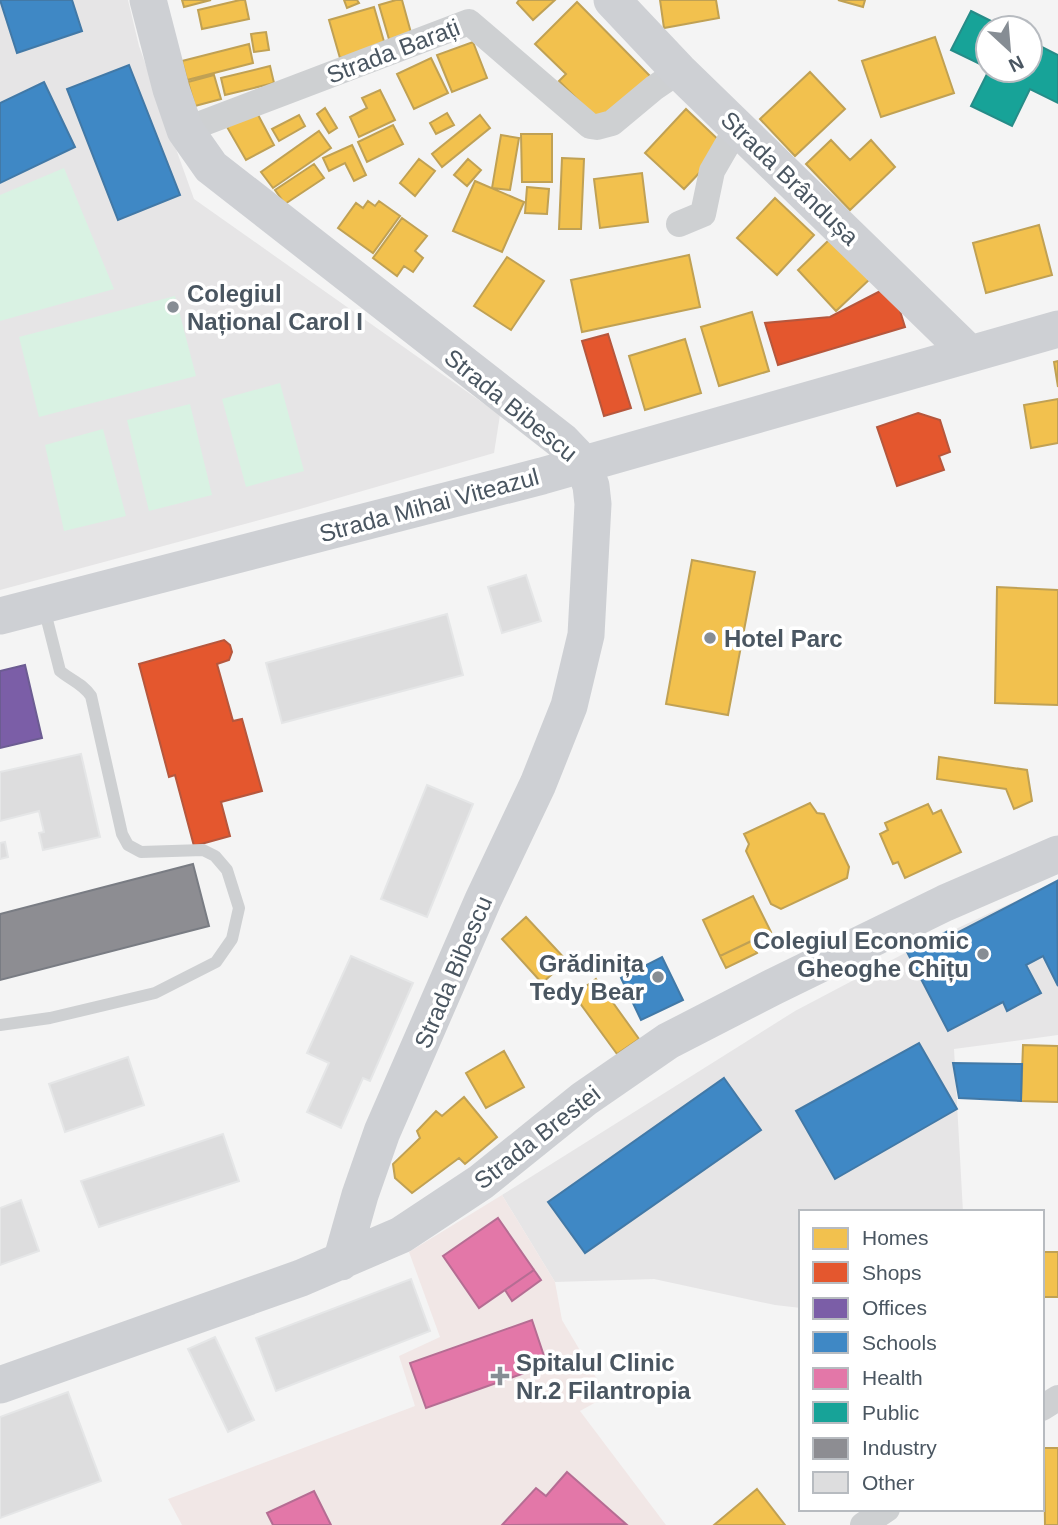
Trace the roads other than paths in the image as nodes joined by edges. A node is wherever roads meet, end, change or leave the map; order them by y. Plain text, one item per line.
1 (148, 0) edge
2 (612, 0) edge
3 (679, 71) junction
4 (738, 127) junction
5 (185, 130) junction
6 (679, 224) dead end
7 (1058, 328) edge
8 (970, 354) junction
9 (583, 463) junction
10 (43, 605) junction
11 (0, 616) edge
12 (1058, 854) edge
13 (0, 1025) edge
14 (341, 1262) junction
15 (0, 1385) edge
16 (884, 1511) edge
17 (863, 1525) edge

1 - 5 street, Strada Bibescu
2 - 3 street, Strada Brândușa
3 - 4 street, Strada Brândușa
3 - 5 street, Strada Barați
4 - 6 street
4 - 8 street, Strada Brândușa
5 - 9 street, Strada Bibescu
7 - 8 street, Strada Mihai Viteazul
8 - 9 street, Strada Mihai Viteazul
9 - 10 street, Strada Mihai Viteazul
9 - 14 street, Strada Bibescu
10 - 11 street, Strada Mihai Viteazul
10 - 13 lane
12 - 14 street, Strada Brestei
14 - 15 street, Strada Brestei
16 - 17 street

